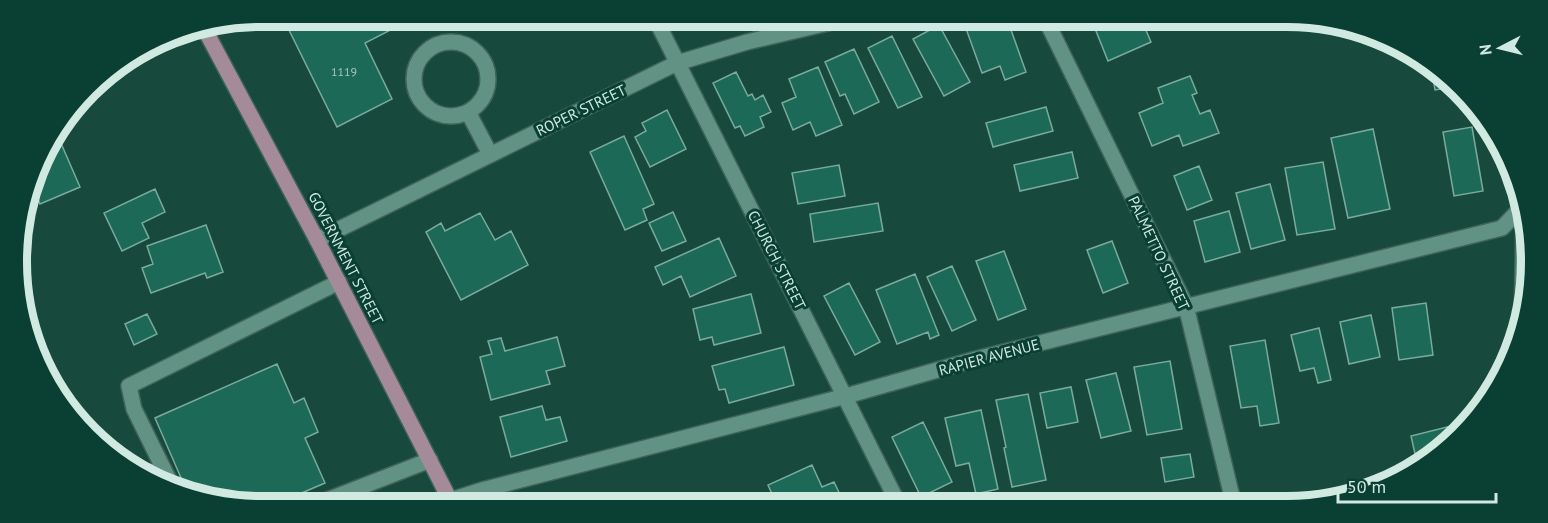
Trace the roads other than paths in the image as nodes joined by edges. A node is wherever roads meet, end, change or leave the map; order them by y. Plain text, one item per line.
1 (659, 27) edge
2 (811, 27) edge
3 (1049, 27) edge
4 (207, 34) edge
5 (677, 63) junction
6 (468, 112) junction
7 (490, 154) junction
8 (1516, 214) edge
9 (317, 240) junction
10 (339, 282) junction
11 (1186, 306) junction
12 (846, 396) junction
13 (430, 460) junction
14 (163, 468) junction
15 (155, 471) edge
16 (167, 476) edge
17 (338, 496) edge
18 (448, 496) edge
19 (468, 496) edge
20 (895, 496) edge
21 (1232, 496) edge

1 - 5 street, CHURCH STREET
2 - 5 street, ROPER STREET
3 - 11 street, PALMETTO STREET
4 - 9 main road, GOVERNMENT STREET
5 - 7 street, ROPER STREET
5 - 12 street, CHURCH STREET
6 - 6 street
6 - 7 street
7 - 9 street, ROPER STREET
8 - 11 street, RAPIER AVENUE
9 - 10 main road, GOVERNMENT STREET
10 - 13 main road, GOVERNMENT STREET
10 - 14 street
11 - 12 street, RAPIER AVENUE
11 - 21 street, PALMETTO STREET
12 - 19 street, RAPIER AVENUE
12 - 20 street, CHURCH STREET
13 - 17 street
13 - 18 main road, GOVERNMENT STREET
14 - 15 street
14 - 16 street

